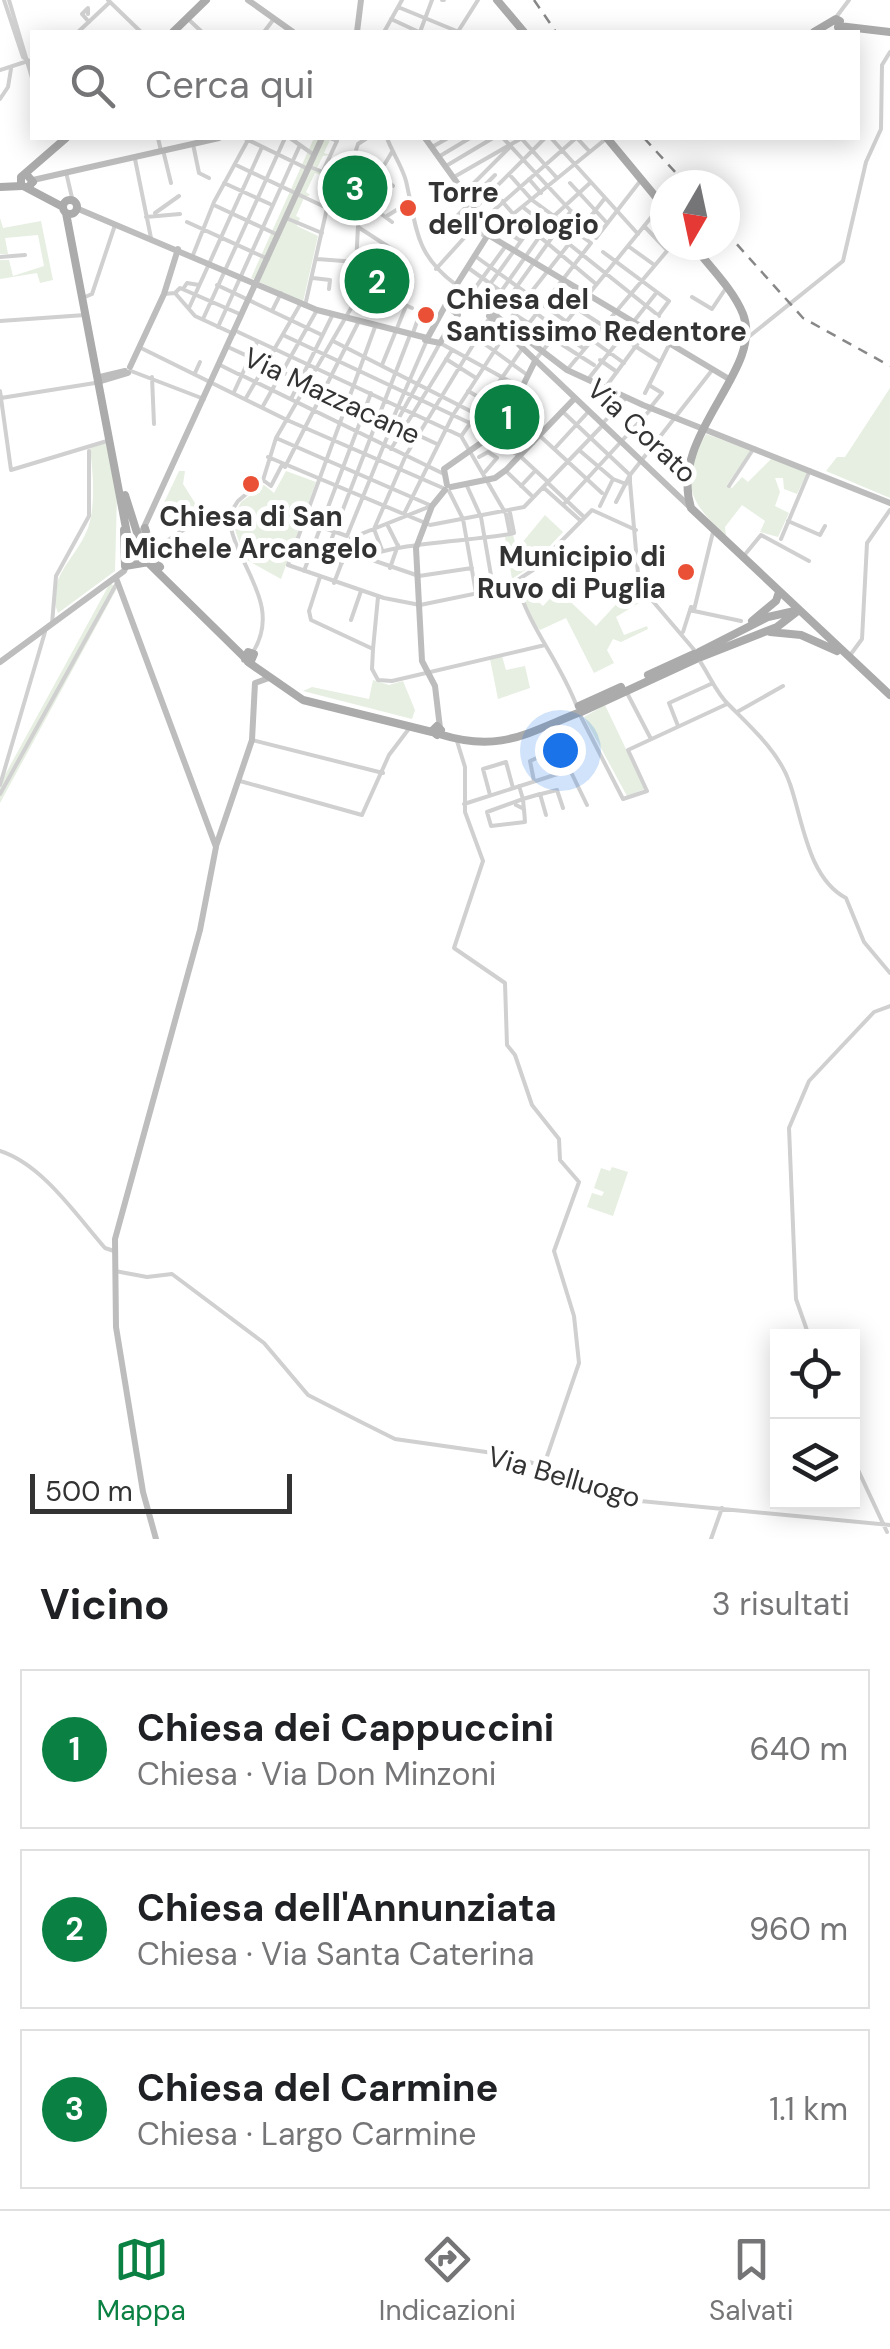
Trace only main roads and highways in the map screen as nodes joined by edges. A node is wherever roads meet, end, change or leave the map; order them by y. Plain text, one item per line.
1 (206, 0) edge
2 (248, 0) edge
3 (361, 0) edge
4 (497, 0) edge
5 (174, 30) edge
6 (282, 30) edge
7 (358, 30) edge
8 (522, 30) edge
9 (819, 30) edge
10 (890, 32) edge
11 (64, 140) edge
12 (321, 140) edge
13 (426, 140) edge
14 (610, 140) edge
15 (195, 141) edge
16 (180, 142) edge
17 (28, 182) junction
18 (2, 187) edge
19 (650, 188) edge
20 (69, 208) junction
21 (488, 236) junction
22 (178, 249) junction
23 (705, 260) edge
24 (257, 282) junction
25 (456, 286) junction
26 (446, 305) junction
27 (491, 316) junction
28 (427, 339) junction
29 (535, 361) junction
30 (567, 370) junction
31 (729, 378) junction
32 (100, 381) junction
33 (560, 384) junction
34 (575, 398) junction
35 (703, 429) junction
36 (686, 486) junction
37 (447, 489) junction
38 (674, 493) junction
39 (890, 507) edge
40 (691, 508) junction
41 (129, 512) junction
42 (146, 525) junction
43 (124, 530) junction
44 (144, 538) junction
45 (134, 550) junction
46 (152, 558) junction
47 (125, 567) junction
48 (117, 580) junction
49 (778, 592) junction
50 (799, 610) junction
51 (741, 626) junction
52 (765, 632) junction
53 (698, 655) junction
54 (250, 658) junction
55 (851, 659) junction
56 (0, 662) edge
57 (269, 678) junction
58 (255, 683) junction
59 (890, 695) edge
60 (578, 710) junction
61 (437, 729) junction
62 (216, 848) junction
63 (156, 1539) edge

1 - 5 main road
2 - 6 main road
3 - 7 main road
4 - 8 main road
9 - 10 main road
11 - 17 main road
12 - 24 main road
13 - 21 main road
14 - 19 main road
15 - 16 main road
16 - 17 main road
17 - 18 main road
17 - 20 main road
20 - 22 main road
20 - 32 main road
21 - 25 main road
21 - 31 main road
22 - 24 main road
22 - 32 main road
23 - 31 main road
24 - 28 main road
24 - 42 main road
25 - 26 main road
25 - 27 main road
26 - 28 main road
26 - 28 main road
27 - 29 main road, Via Corato
27 - 30 main road
29 - 33 main road, Via Corato
29 - 37 main road
30 - 33 main road
30 - 35 main road
31 - 35 main road
32 - 41 main road
32 - 43 main road
33 - 34 main road, Via Corato
34 - 37 main road
34 - 38 main road, Via Corato
35 - 36 main road
35 - 39 main road
36 - 38 main road
36 - 40 main road
37 - 61 main road
38 - 40 main road, Via Corato
40 - 49 main road
41 - 42 main road
41 - 44 main road
42 - 44 main road
43 - 45 main road
43 - 47 main road
44 - 45 main road
44 - 46 main road
45 - 46 main road
45 - 47 main road
46 - 47 main road
46 - 54 main road
47 - 48 main road
48 - 56 main road
48 - 62 main road
49 - 50 main road
49 - 51 main road
50 - 51 main road
50 - 52 main road
50 - 55 main road
51 - 53 main road
52 - 53 main road
52 - 55 main road
53 - 60 main road
53 - 60 main road
54 - 57 main road
54 - 58 main road
54 - 61 main road
55 - 59 main road
57 - 58 main road
57 - 61 main road
58 - 62 main road
60 - 61 main road
60 - 61 main road
62 - 63 main road

